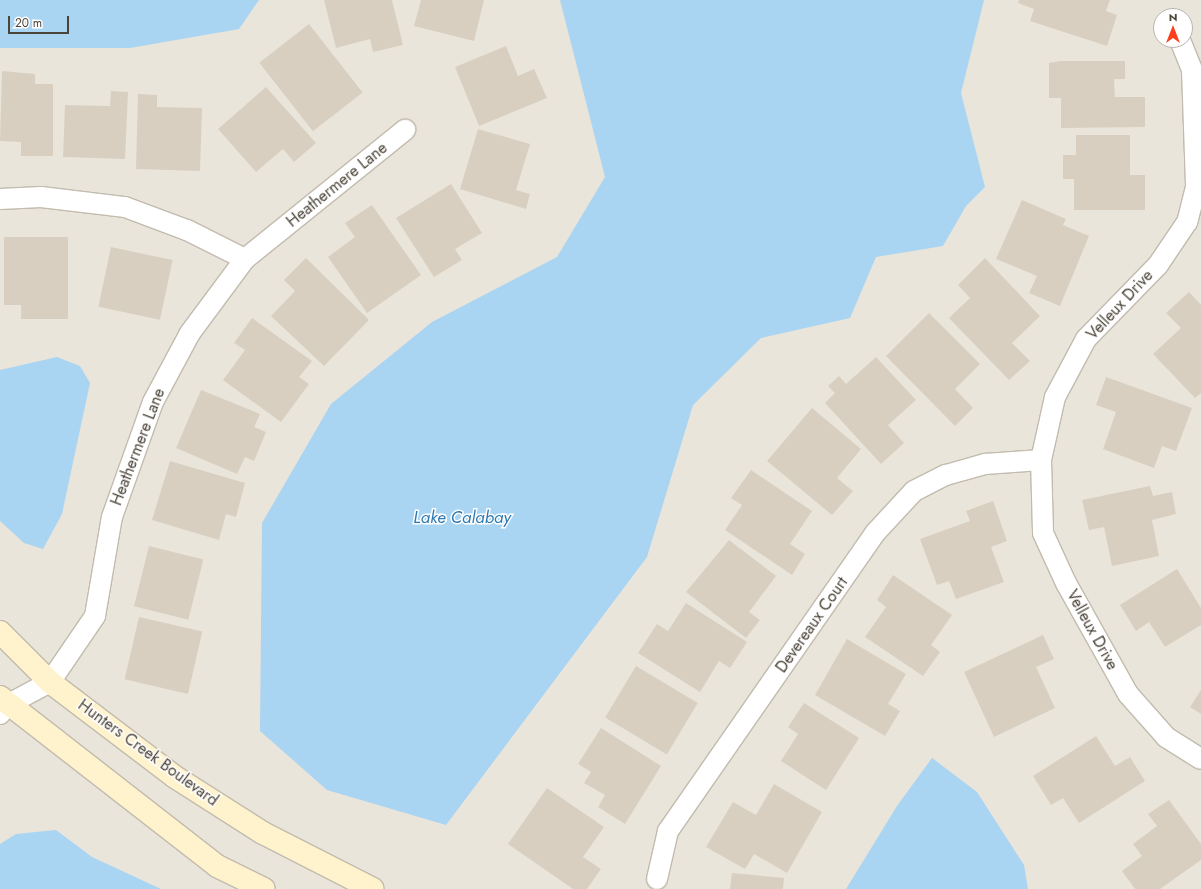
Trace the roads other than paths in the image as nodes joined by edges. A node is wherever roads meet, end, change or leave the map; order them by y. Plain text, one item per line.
1 (1183, 48) edge
2 (404, 130) dead end
3 (0, 199) edge
4 (246, 259) junction
5 (1041, 460) junction
6 (0, 632) edge
7 (50, 682) junction
8 (2, 705) edge
9 (1201, 759) edge
10 (657, 879) dead end
11 (264, 889) edge
12 (373, 889) edge

1 - 5 street, Velleux Drive
2 - 4 street, Heathermere Lane
3 - 4 street
4 - 7 street, Heathermere Lane
5 - 9 street, Velleux Drive
5 - 10 street, Devereaux Court
6 - 7 street, Hunters Creek Boulevard
7 - 8 street
7 - 12 street, Hunters Creek Boulevard
8 - 11 street

